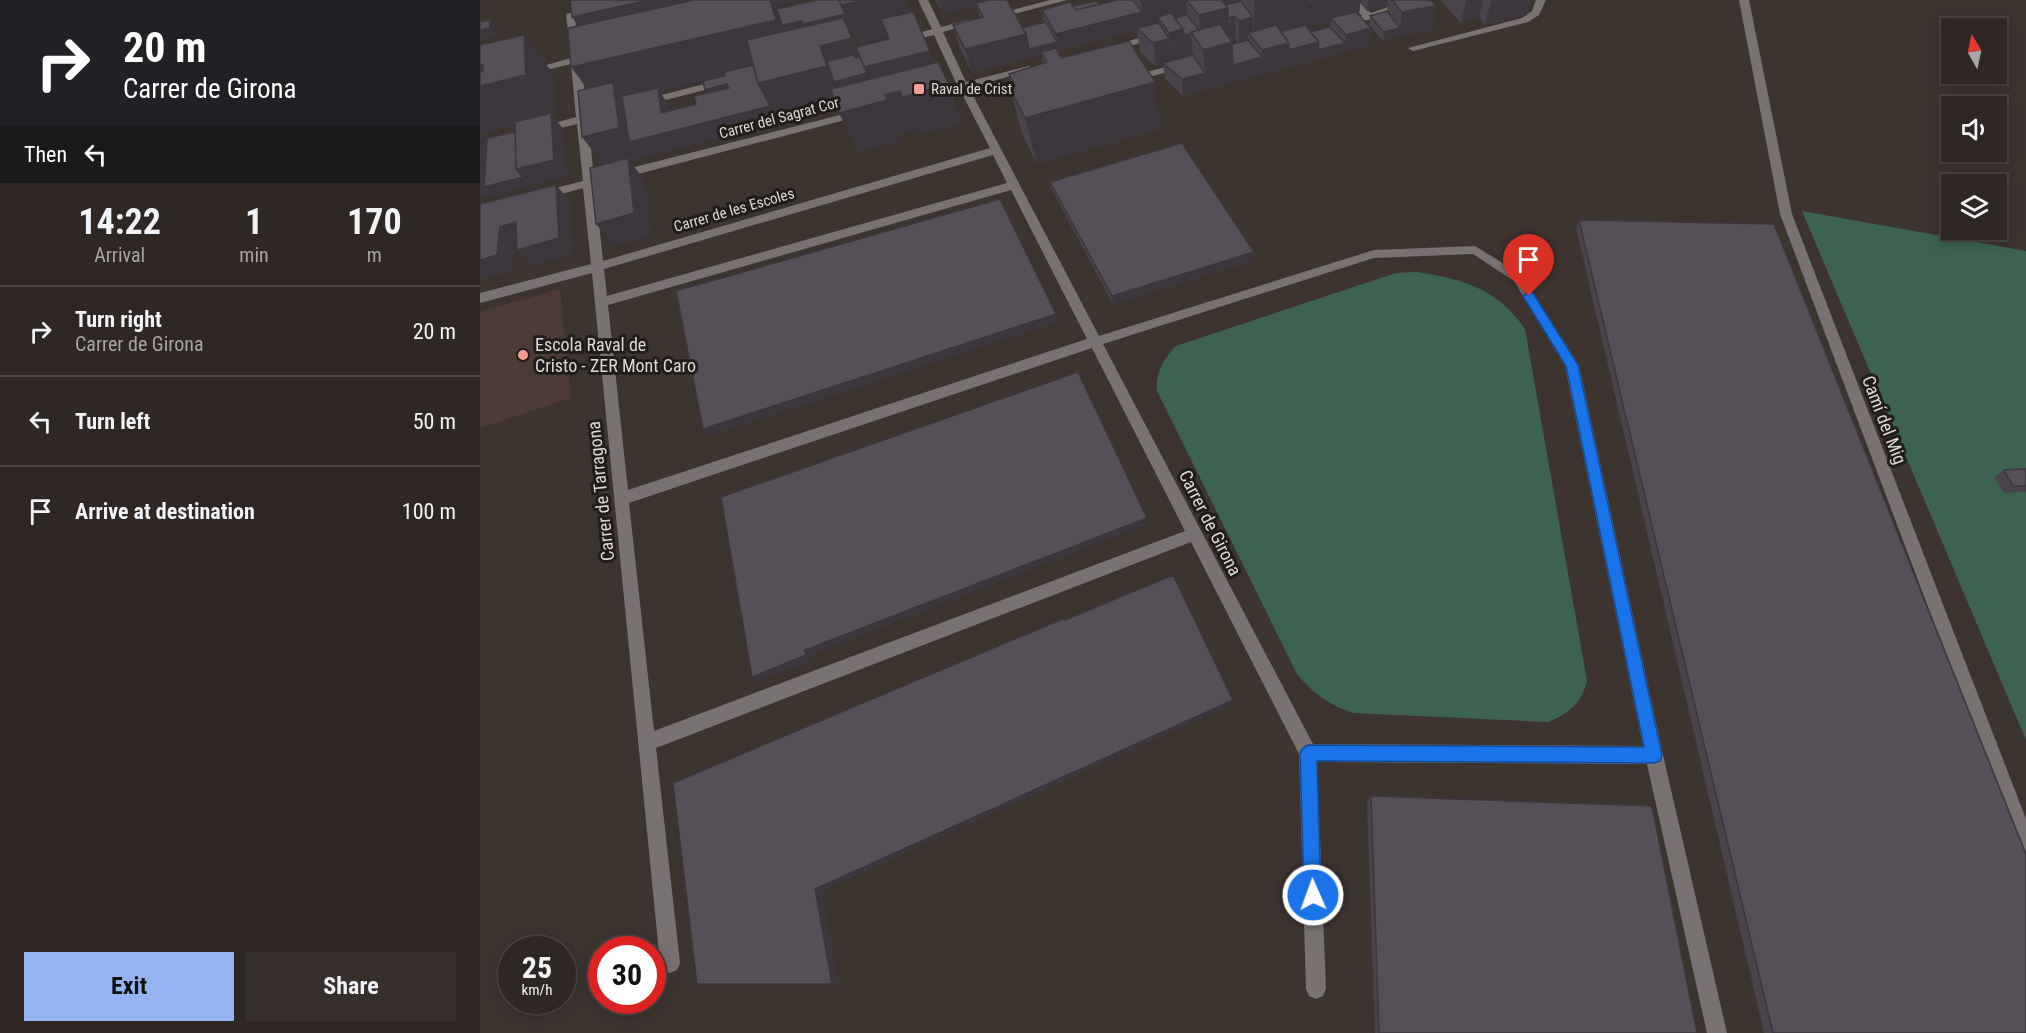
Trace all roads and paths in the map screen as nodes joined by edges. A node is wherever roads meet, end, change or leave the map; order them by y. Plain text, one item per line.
1 (923, 0) edge
2 (1062, 0) edge
3 (1353, 0) edge
4 (1418, 0) edge
5 (1541, 0) edge
6 (1744, 0) edge
7 (571, 14) edge
8 (1369, 17) junction
9 (1335, 26) edge
10 (936, 31) junction
11 (1166, 33) edge
12 (892, 42) edge
13 (1122, 45) junction
14 (1413, 48) dead end
15 (1099, 51) edge
16 (598, 55) edge
17 (575, 61) junction
18 (1188, 64) edge
19 (1043, 65) edge
20 (522, 73) edge
21 (735, 80) edge
22 (963, 86) junction
23 (942, 92) edge
24 (637, 105) edge
25 (876, 109) edge
26 (604, 113) edge
27 (582, 119) junction
28 (529, 133) edge
29 (996, 150) junction
30 (588, 184) junction
31 (1013, 185) junction
32 (535, 197) edge
33 (597, 267) junction
34 (480, 298) edge
35 (601, 302) junction
36 (1095, 342) junction
37 (621, 499) junction
38 (1194, 534) junction
39 (647, 743) junction
40 (1308, 753) junction
41 (1654, 755) junction
42 (2026, 843) edge
43 (670, 963) dead end
44 (1316, 989) dead end
45 (1717, 1033) edge

1 - 10 street, Carrer de Girona
2 - 10 street
3 - 8 street
4 - 8 street
5 - 14 street
6 - 42 street, Camí del Mig
7 - 17 street, Carrer de Tarragona
8 - 9 street
10 - 12 street
10 - 22 street, Carrer de Girona
11 - 13 street
13 - 15 street
13 - 18 street
16 - 17 street
17 - 20 street
17 - 27 street, Carrer de Tarragona
19 - 22 street
21 - 24 street
22 - 23 street
22 - 29 street, Carrer de Girona
25 - 30 street, Carrer del Sagrat Cor
26 - 27 street
27 - 28 street
27 - 30 street, Carrer de Tarragona
29 - 31 street, Carrer de Girona
29 - 33 street, Carrer de les Escoles
30 - 32 street, Carrer del Sagrat Cor
30 - 33 street, Carrer de Tarragona
31 - 35 street
31 - 36 street, Carrer de Girona
33 - 34 street, Carrer de les Escoles
33 - 35 street, Carrer de Tarragona
35 - 37 street, Carrer de Tarragona
36 - 37 street
36 - 38 street, Carrer de Girona
36 - 41 street
37 - 39 street, Carrer de Tarragona
38 - 39 street
38 - 40 street, Carrer de Girona
39 - 43 street, Carrer de Tarragona
40 - 41 street
40 - 44 street
41 - 45 street

